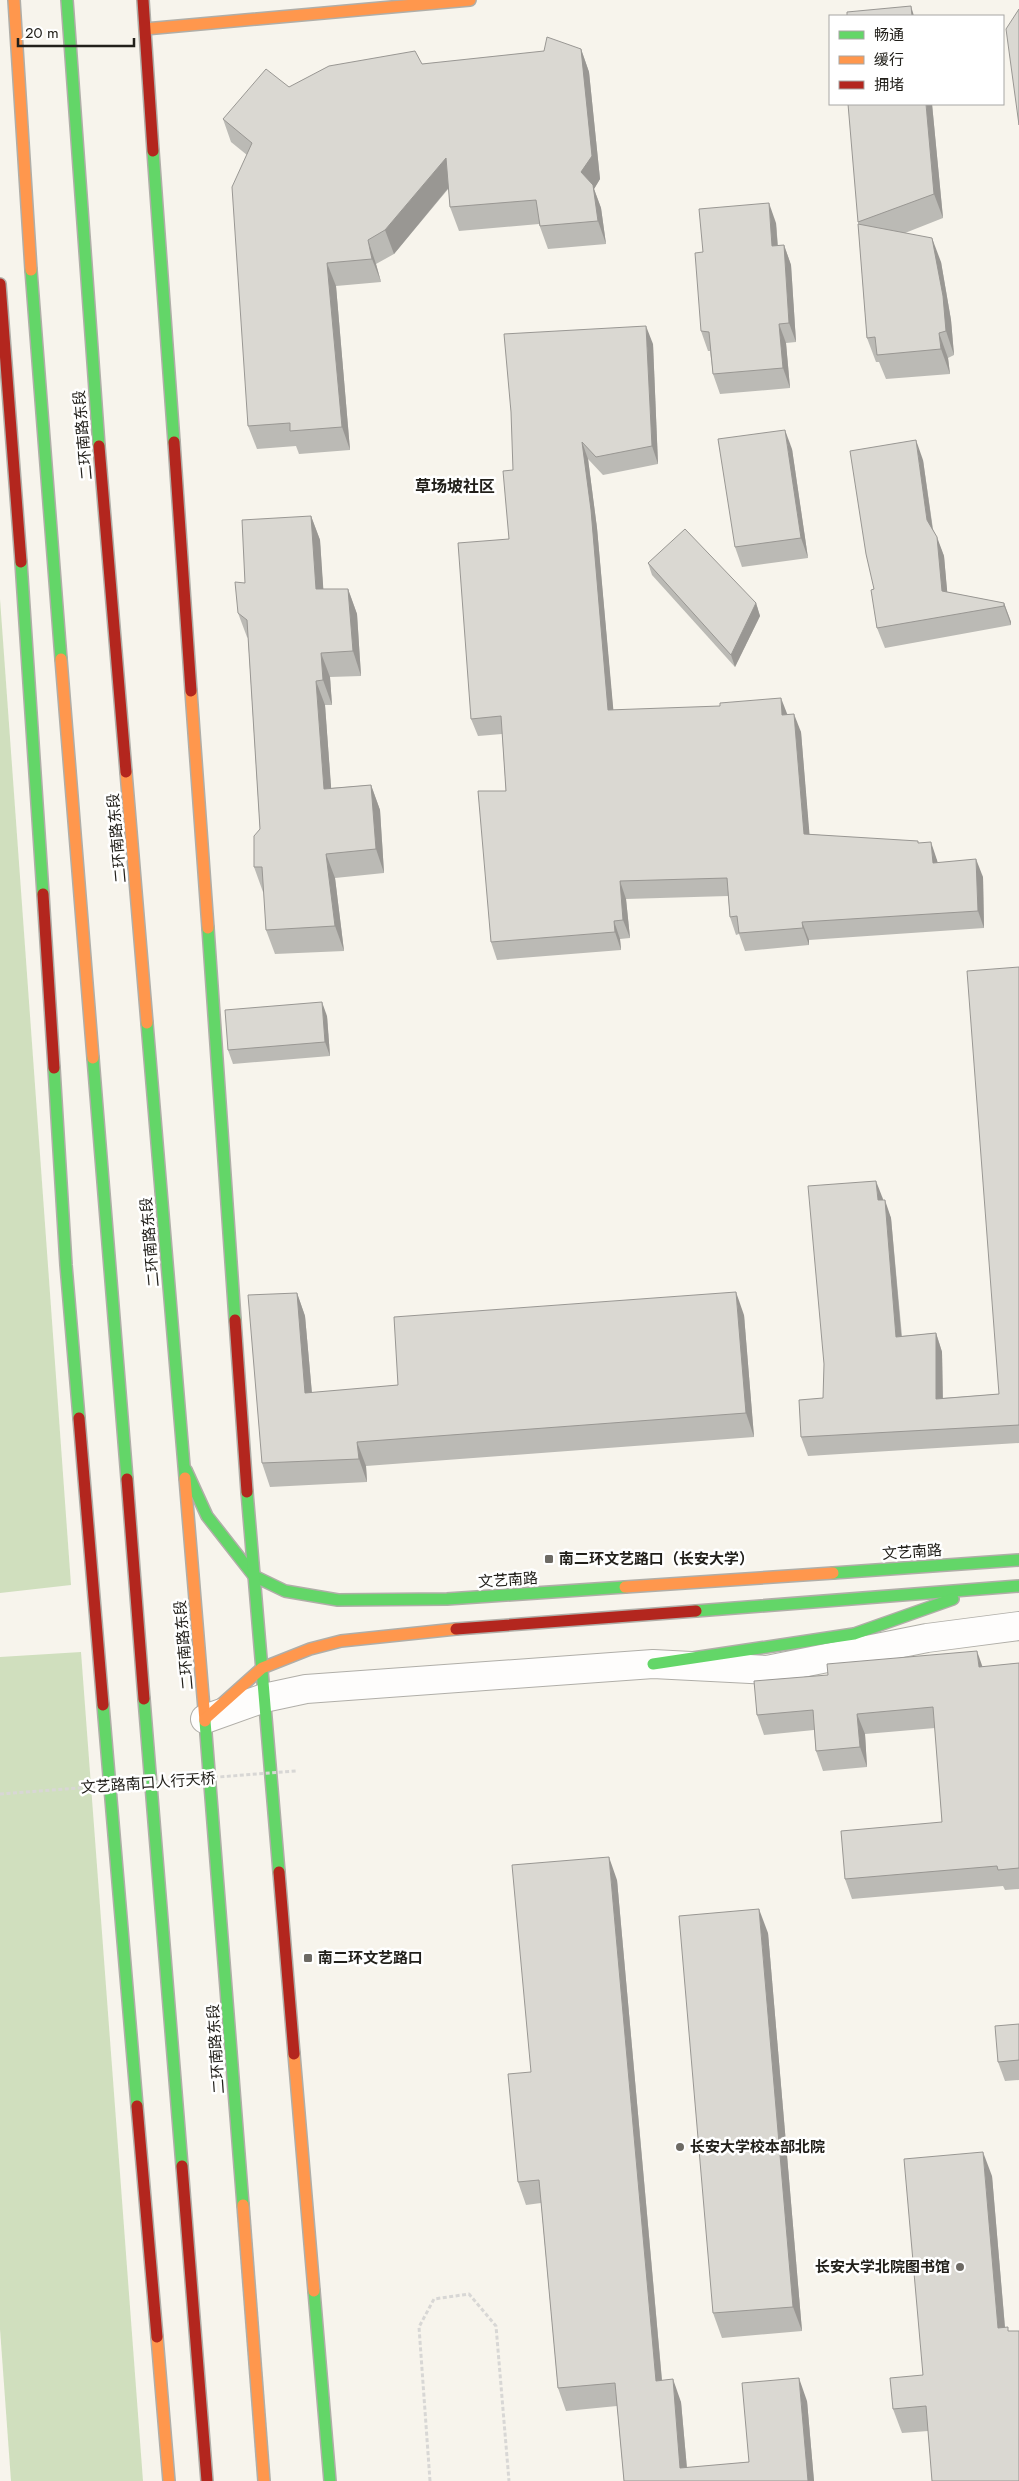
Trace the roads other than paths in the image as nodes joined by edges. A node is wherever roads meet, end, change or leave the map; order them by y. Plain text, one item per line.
1 (14, 0) edge
2 (67, 0) edge
3 (143, 0) edge
4 (470, 0) edge
5 (145, 29) junction
6 (0, 284) edge
7 (184, 1466) junction
8 (1019, 1560) edge
9 (254, 1576) junction
10 (1019, 1586) edge
11 (979, 1589) junction
12 (1019, 1626) edge
13 (653, 1664) junction
14 (262, 1668) junction
15 (264, 1698) junction
16 (205, 1719) junction
17 (169, 2481) edge
18 (207, 2481) edge
19 (264, 2481) edge
20 (330, 2481) edge

1 - 18 main road
2 - 7 main road, 二环南路东段
3 - 5 main road
4 - 5 main road
5 - 9 main road
6 - 17 main road
7 - 9 main road, 文艺南路
7 - 16 main road, 二环南路东段
8 - 9 main road, 文艺南路
9 - 14 main road
10 - 11 main road
11 - 13 main road
11 - 14 main road
12 - 13 street
13 - 15 street
14 - 15 main road
14 - 16 main road
15 - 16 street
15 - 20 main road
16 - 19 main road, 二环南路东段

